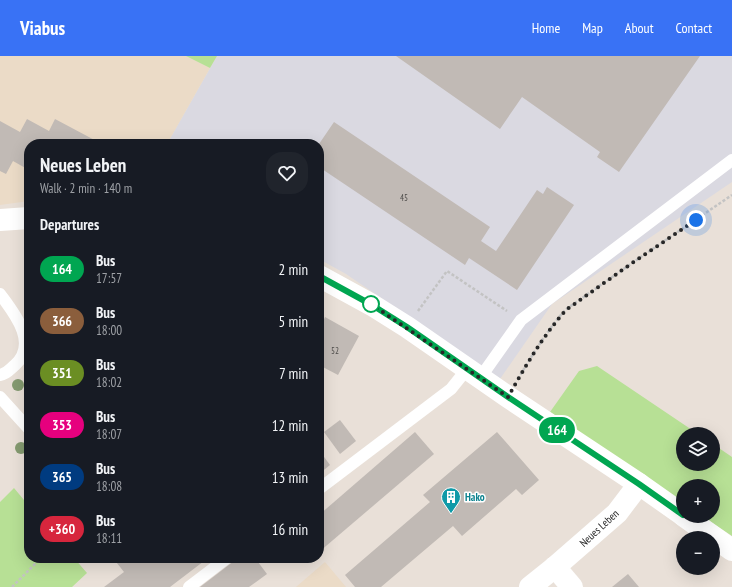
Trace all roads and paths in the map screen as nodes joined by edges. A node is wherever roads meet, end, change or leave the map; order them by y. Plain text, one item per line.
1 (732, 160) edge
2 (732, 195) edge
3 (24, 218) edge
4 (0, 220) edge
5 (324, 279) edge
6 (0, 294) edge
7 (521, 320) junction
8 (407, 327) junction
9 (24, 332) edge
10 (24, 352) edge
11 (474, 374) junction
12 (0, 375) edge
13 (0, 397) edge
14 (508, 397) junction
15 (24, 423) edge
16 (639, 484) junction
17 (324, 485) edge
18 (676, 510) edge
19 (694, 523) edge
20 (732, 550) edge
21 (36, 563) edge
22 (220, 563) edge
23 (556, 567) junction
24 (12, 587) edge
25 (189, 587) edge
26 (530, 587) edge
27 (572, 587) edge

1 - 7 lane
2 - 14 path
3 - 4 street
5 - 8 street
6 - 9 lane
7 - 8 path
7 - 11 lane
8 - 11 street
10 - 12 lane
11 - 14 street
11 - 17 lane
13 - 15 lane
14 - 16 street
16 - 18 street
16 - 23 street, Neues Leben
19 - 20 street
21 - 24 path
22 - 25 lane
23 - 26 street, Neues Leben
23 - 27 street

